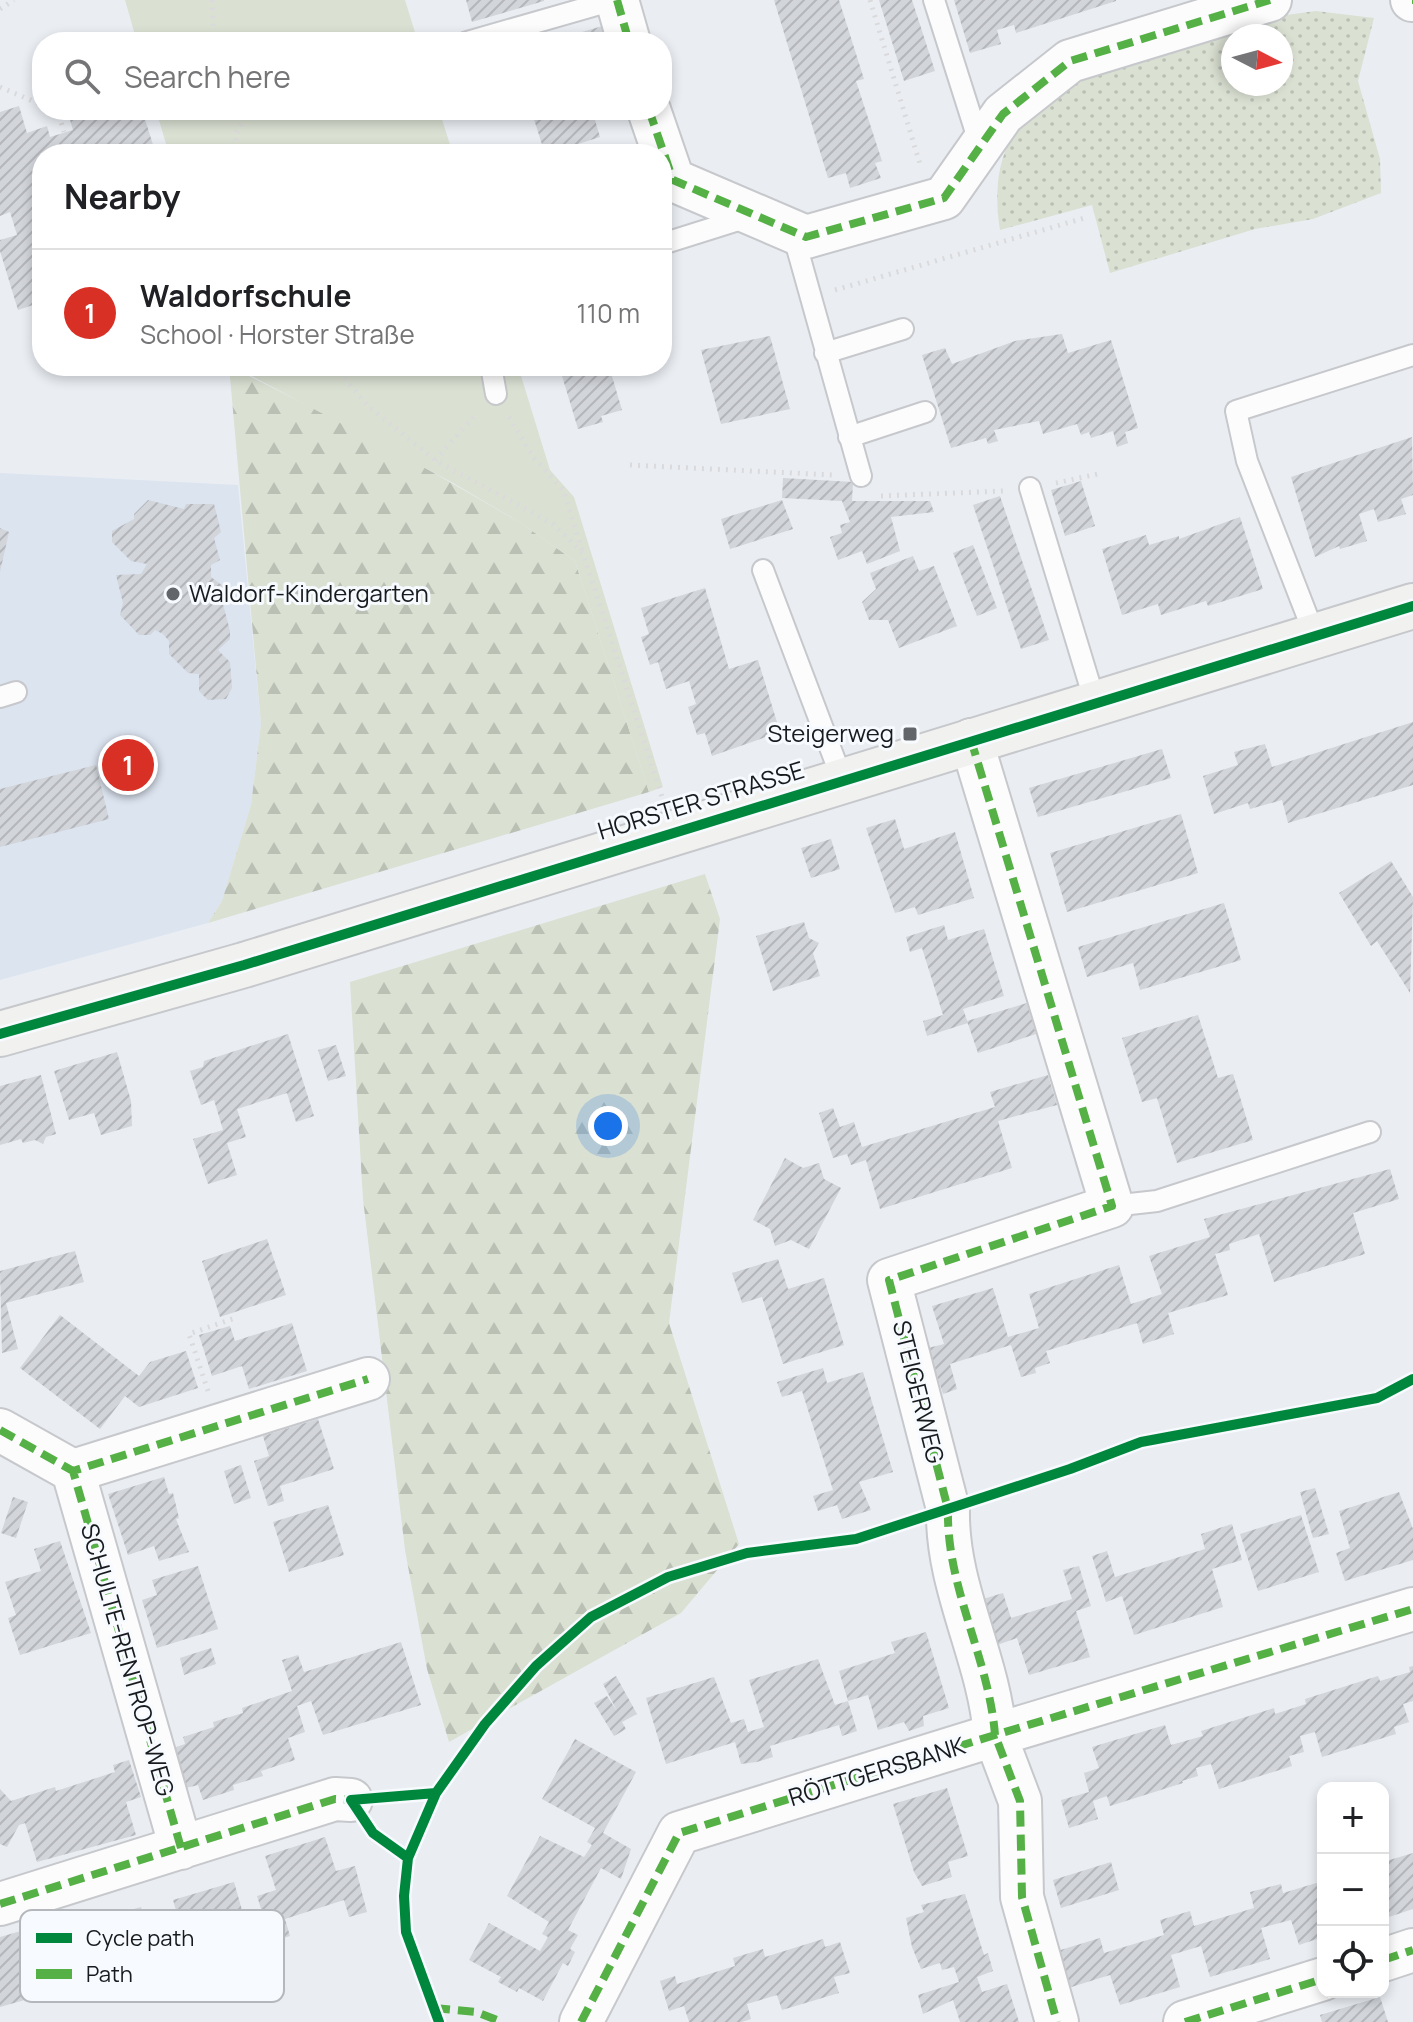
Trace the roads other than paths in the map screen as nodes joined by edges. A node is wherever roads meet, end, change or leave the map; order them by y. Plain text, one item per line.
1 (616, 0) edge
2 (934, 0) edge
3 (1270, 0) edge
4 (502, 32) edge
5 (626, 32) edge
6 (652, 120) edge
7 (661, 144) edge
8 (981, 146) junction
9 (672, 177) edge
10 (774, 223) junction
11 (672, 242) edge
12 (903, 329) dead end
13 (825, 353) junction
14 (1413, 355) edge
15 (493, 376) edge
16 (496, 394) road end
17 (925, 412) dead end
18 (849, 437) junction
19 (861, 476) road end
20 (1030, 488) road end
21 (763, 570) dead end
22 (1413, 606) edge
23 (1315, 636) junction
24 (1095, 702) junction
25 (971, 740) junction
26 (842, 779) junction
27 (0, 1034) edge
28 (1370, 1132) dead end
29 (1112, 1206) junction
30 (368, 1379) dead end
31 (0, 1430) edge
32 (73, 1471) junction
33 (1413, 1609) edge
34 (995, 1735) junction
35 (351, 1800) dead end
36 (181, 1848) junction
37 (0, 1904) edge
38 (1413, 1950) edge
39 (1389, 1958) edge
40 (1317, 1981) edge
41 (581, 2022) edge
42 (1057, 2022) edge
43 (1185, 2022) edge

1 - 4 lane
1 - 5 street
2 - 8 lane
3 - 8 street
6 - 7 street
8 - 10 street
9 - 10 street
10 - 11 lane
10 - 13 lane
12 - 13 lane
13 - 18 lane
14 - 23 lane
15 - 16 lane
17 - 18 lane
18 - 19 lane
20 - 24 lane
21 - 26 lane
22 - 23 main road, HORSTER STRASSE
23 - 24 main road, HORSTER STRASSE
24 - 25 main road, HORSTER STRASSE
25 - 26 main road, HORSTER STRASSE
25 - 29 street
26 - 27 main road, HORSTER STRASSE
28 - 29 lane
29 - 34 street, STEIGERWEG
30 - 32 street
31 - 32 street
32 - 36 street, SCHULTE-RENTROP-WEG
33 - 34 street
34 - 41 street, RÖTTGERSBANK
34 - 42 street, RÖTTGERSBANK
35 - 36 street
36 - 37 street
38 - 39 street
40 - 43 street

